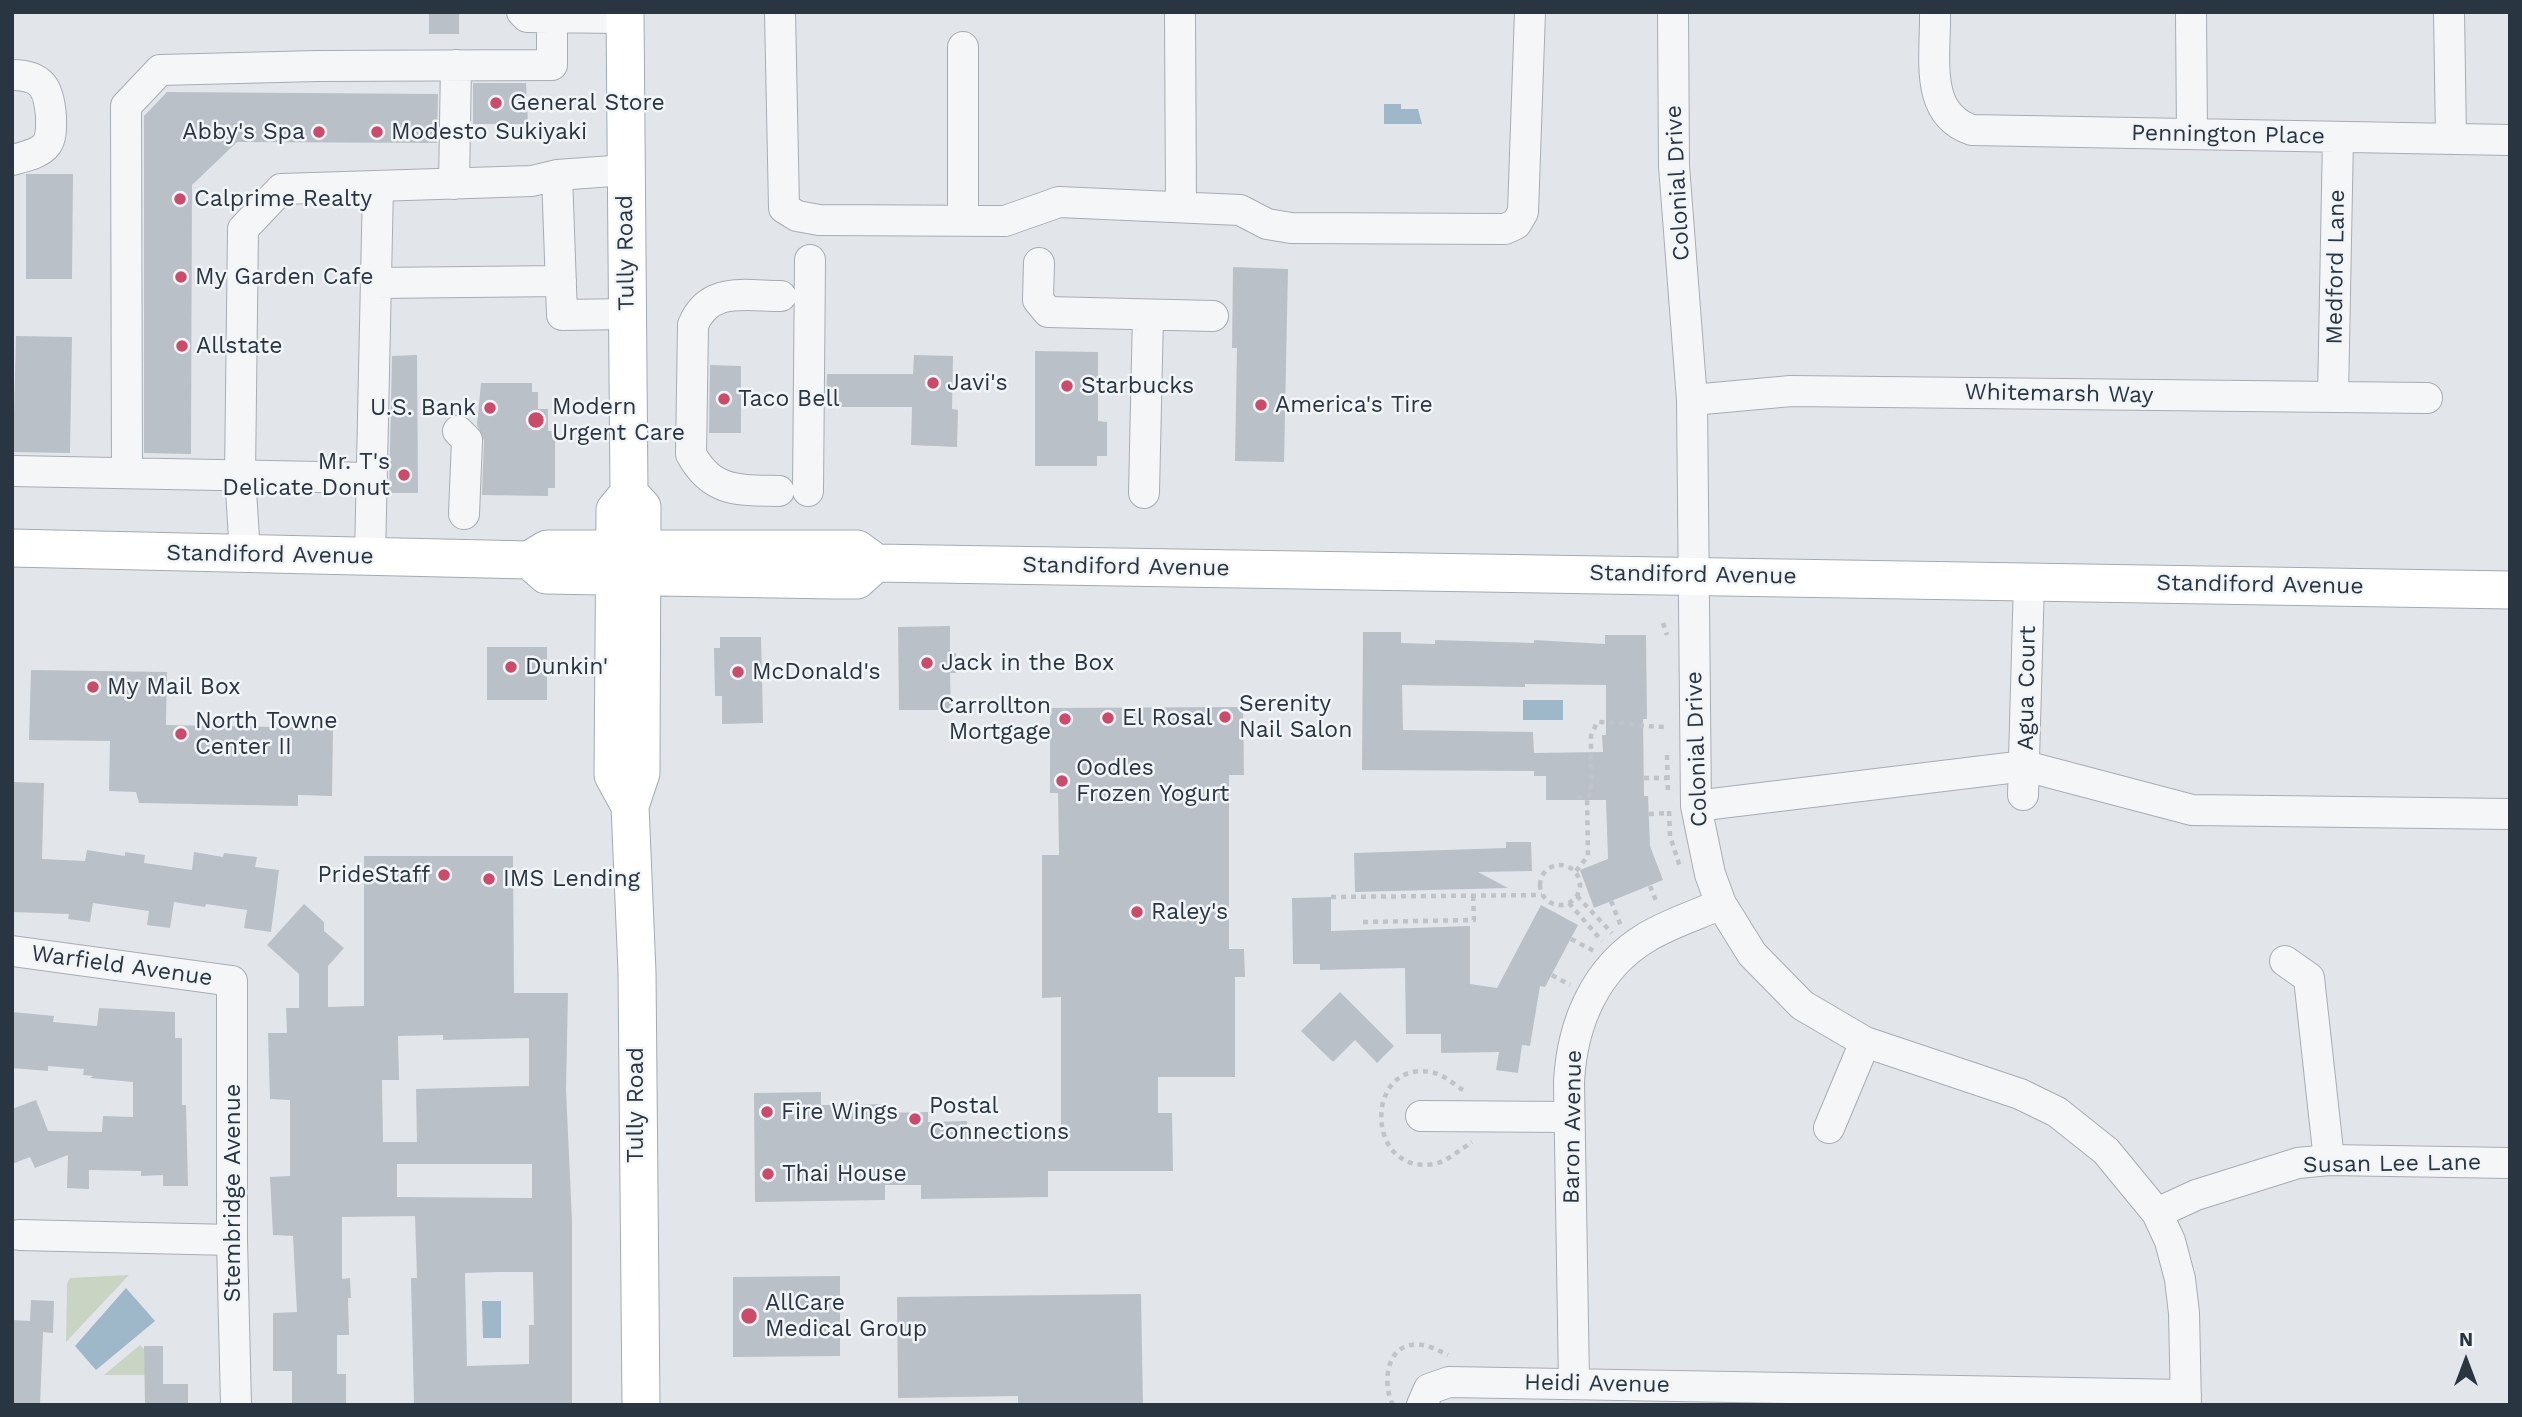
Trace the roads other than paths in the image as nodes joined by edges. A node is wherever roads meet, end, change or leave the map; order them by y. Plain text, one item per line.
1 (522, 12) edge
2 (780, 12) edge
3 (1530, 12) edge
4 (1673, 12) edge
5 (1936, 12) edge
6 (2191, 12) edge
7 (2449, 12) edge
8 (1180, 14) dead end
9 (625, 15) edge
10 (552, 17) junction
11 (963, 47) dead end
12 (456, 65) junction
13 (12, 75) edge
14 (2192, 134) junction
15 (2338, 137) junction
16 (2451, 139) junction
17 (2510, 140) edge
18 (12, 160) edge
19 (626, 170) junction
20 (557, 175) junction
21 (454, 184) junction
22 (378, 186) junction
23 (1181, 207) junction
24 (963, 221) junction
25 (810, 260) dead end
26 (1039, 263) dead end
27 (561, 281) junction
28 (376, 283) junction
29 (781, 296) dead end
30 (627, 314) junction
31 (1148, 315) junction
32 (1213, 316) dead end
33 (2333, 397) junction
34 (2427, 398) dead end
35 (1692, 400) junction
36 (458, 431) dead end
37 (12, 471) edge
38 (127, 473) junction
39 (240, 475) junction
40 (372, 478) junction
41 (779, 491) dead end
42 (808, 491) dead end
43 (1144, 493) dead end
44 (464, 514) dead end
45 (12, 548) edge
46 (245, 554) junction
47 (370, 557) junction
48 (627, 562) junction
49 (1693, 575) junction
50 (2029, 581) junction
51 (2510, 590) edge
52 (2024, 781) junction
53 (1682, 810) junction
54 (2510, 814) edge
55 (1721, 904) junction
56 (12, 951) edge
57 (2285, 961) dead end
58 (232, 981) joint
59 (1866, 1042) junction
60 (1421, 1116) dead end
61 (1569, 1117) junction
62 (1829, 1128) dead end
63 (2329, 1160) junction
64 (2510, 1163) edge
65 (2157, 1213) junction
66 (19, 1235) dead end
67 (232, 1240) junction
68 (1574, 1383) junction
69 (1425, 1397) edge
70 (2186, 1400) edge
71 (236, 1405) edge
72 (641, 1405) edge

1 - 10 street
2 - 24 street
3 - 23 street
4 - 35 street, Colonial Drive
5 - 14 street, Pennington Place
6 - 14 street
7 - 16 street
8 - 23 street
9 - 10 street
9 - 19 main road, Tully Road
10 - 12 street
11 - 24 street
12 - 21 street
12 - 38 street
13 - 18 street
14 - 15 street, Pennington Place
15 - 16 street, Pennington Place
15 - 33 street, Medford Lane
16 - 17 street, Pennington Place
19 - 20 street
19 - 30 main road, Tully Road
20 - 21 street
20 - 27 street
21 - 22 street
22 - 28 street
22 - 39 street
23 - 24 street
25 - 42 street
26 - 31 street
27 - 28 street
27 - 30 street
28 - 40 street
29 - 41 street
30 - 48 main road, Tully Road
31 - 32 street
31 - 43 street
33 - 34 street, Whitemarsh Way
33 - 35 street, Whitemarsh Way
35 - 49 street, Colonial Drive
36 - 44 street
37 - 38 street
38 - 39 street
39 - 40 street
39 - 46 street
40 - 47 street
45 - 46 main road, Standiford Avenue
46 - 47 main road, Standiford Avenue
47 - 48 main road, Standiford Avenue
48 - 49 main road, Standiford Avenue
48 - 72 main road, Tully Road
49 - 50 main road, Standiford Avenue
49 - 53 street, Colonial Drive
50 - 51 main road, Standiford Avenue
50 - 52 street, Agua Court
52 - 53 street
52 - 54 street
53 - 55 street, Colonial Drive
55 - 59 street, Colonial Drive
55 - 61 street, Baron Avenue
56 - 58 street, Warfield Avenue
57 - 63 street
58 - 67 street, Stembridge Avenue
59 - 62 street
59 - 65 street, Colonial Drive
60 - 61 street
61 - 68 street, Baron Avenue
63 - 64 street, Susan Lee Lane
63 - 65 street, Susan Lee Lane
65 - 70 street, Colonial Drive
66 - 67 street
67 - 71 street, Stembridge Avenue
68 - 69 street, Heidi Avenue
68 - 70 street, Heidi Avenue

